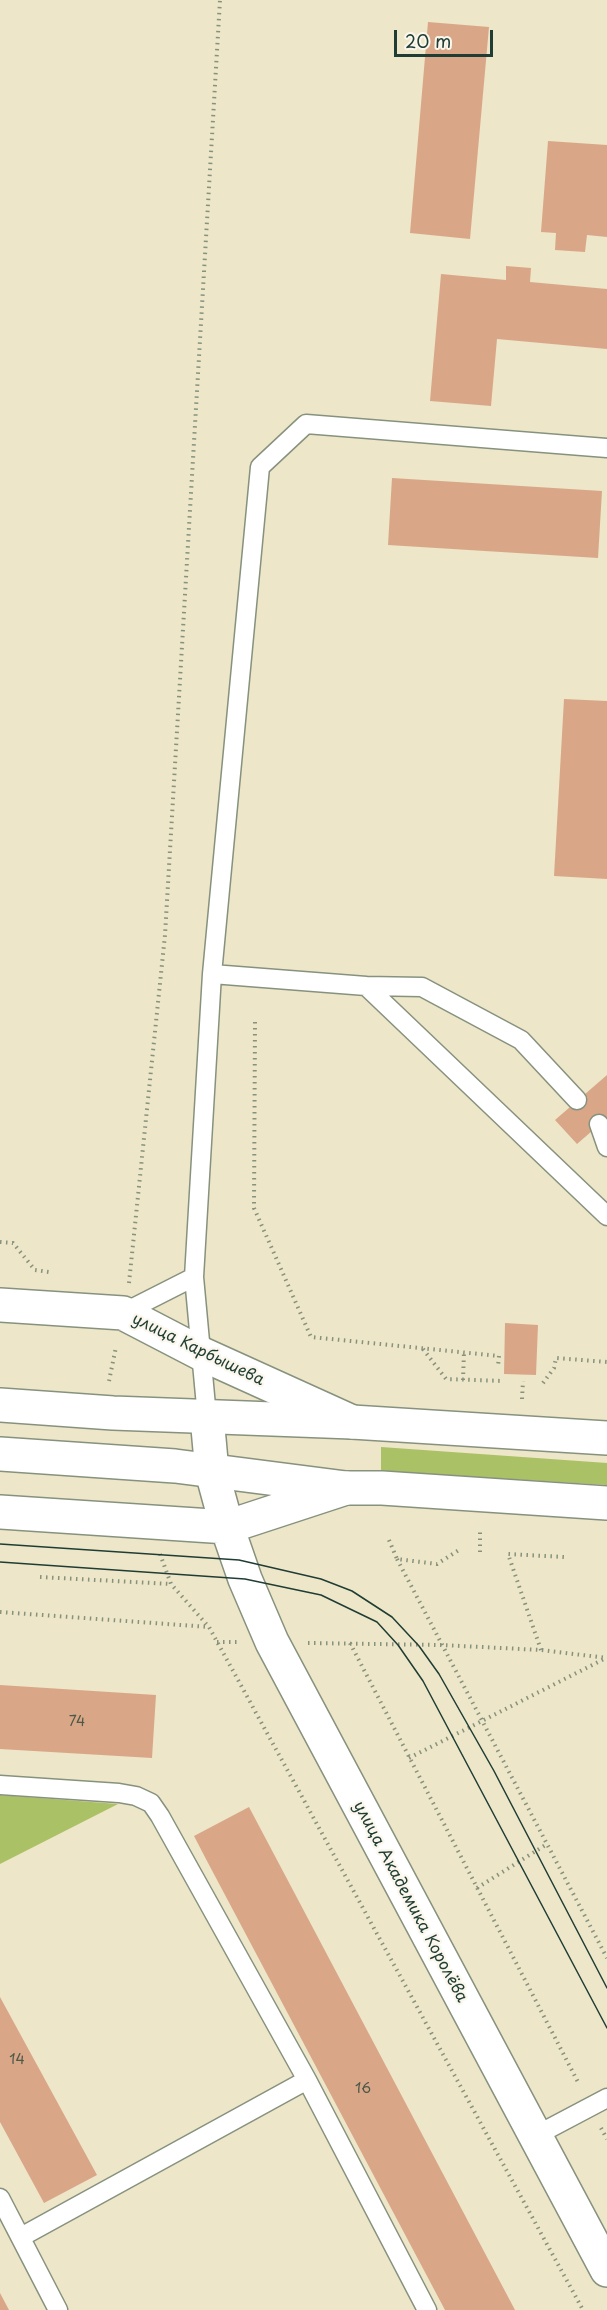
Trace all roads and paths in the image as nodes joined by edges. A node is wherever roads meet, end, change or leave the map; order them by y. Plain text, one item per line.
1 (220, 0) edge
2 (607, 448) edge
3 (212, 974) junction
4 (366, 986) junction
5 (255, 1022) dead end
6 (577, 1100) dead end
7 (599, 1124) dead end
8 (607, 1146) edge
9 (607, 1216) edge
10 (0, 1242) edge
11 (58, 1273) dead end
12 (194, 1276) junction
13 (0, 1305) edge
14 (123, 1314) junction
15 (422, 1348) junction
16 (464, 1352) junction
17 (202, 1354) junction
18 (607, 1362) edge
19 (498, 1366) dead end
20 (463, 1380) junction
21 (503, 1381) dead end
22 (108, 1383) dead end
23 (543, 1383) dead end
24 (0, 1405) edge
25 (207, 1417) junction
26 (352, 1422) junction
27 (607, 1438) edge
28 (0, 1454) edge
29 (212, 1472) junction
30 (346, 1488) junction
31 (607, 1503) edge
32 (0, 1512) edge
33 (227, 1527) junction
34 (389, 1540) dead end
35 (158, 1547) dead end
36 (459, 1550) dead end
37 (564, 1557) dead end
38 (397, 1559) junction
39 (40, 1577) dead end
40 (171, 1584) junction
41 (0, 1612) edge
42 (209, 1627) junction
43 (299, 1643) dead end
44 (350, 1643) junction
45 (441, 1646) junction
46 (541, 1650) junction
47 (607, 1658) edge
48 (481, 1721) junction
49 (409, 1758) junction
50 (0, 1785) edge
51 (547, 1844) junction
52 (477, 1888) junction
53 (607, 1958) edge
54 (307, 2080) junction
55 (607, 2098) edge
56 (590, 2107) junction
57 (535, 2136) junction
58 (607, 2139) edge
59 (0, 2198) edge
60 (21, 2237) junction
61 (607, 2270) edge
62 (58, 2310) edge
63 (427, 2310) edge
64 (583, 2310) edge

1 - 14 path
2 - 3 lane
3 - 4 lane
3 - 12 lane
4 - 6 lane
4 - 9 lane
5 - 15 path
7 - 8 lane
10 - 11 path
12 - 14 lane
12 - 17 lane
13 - 14 street, улица Карбышева
14 - 17 street, улица Карбышева
14 - 22 path
15 - 16 path
15 - 20 path
16 - 19 path
16 - 20 path
17 - 25 lane
17 - 26 street, улица Карбышева
18 - 23 path
20 - 21 path
24 - 25 street, улица Карбышева
25 - 26 street, улица Карбышева
25 - 29 street, улица Академика Королёва
26 - 27 street, улица Карбышева
28 - 29 street
29 - 30 street
29 - 33 street, улица Академика Королёва
30 - 31 street
30 - 33 street
32 - 33 street
33 - 57 street, улица Академика Королёва
34 - 38 path
35 - 40 path
36 - 38 path
37 - 46 path
38 - 45 path
39 - 40 path
40 - 42 path
41 - 42 path
42 - 64 path
43 - 44 path
44 - 45 path
44 - 49 path
45 - 46 path
45 - 48 path
46 - 47 path
47 - 48 path
48 - 49 path
48 - 51 path
49 - 52 path
50 - 54 lane
51 - 52 path
51 - 53 path
52 - 56 path
54 - 60 lane
54 - 63 lane
55 - 56 lane
56 - 57 lane
56 - 58 path
57 - 61 street, улица Академика Королёва
59 - 60 lane
60 - 62 lane

